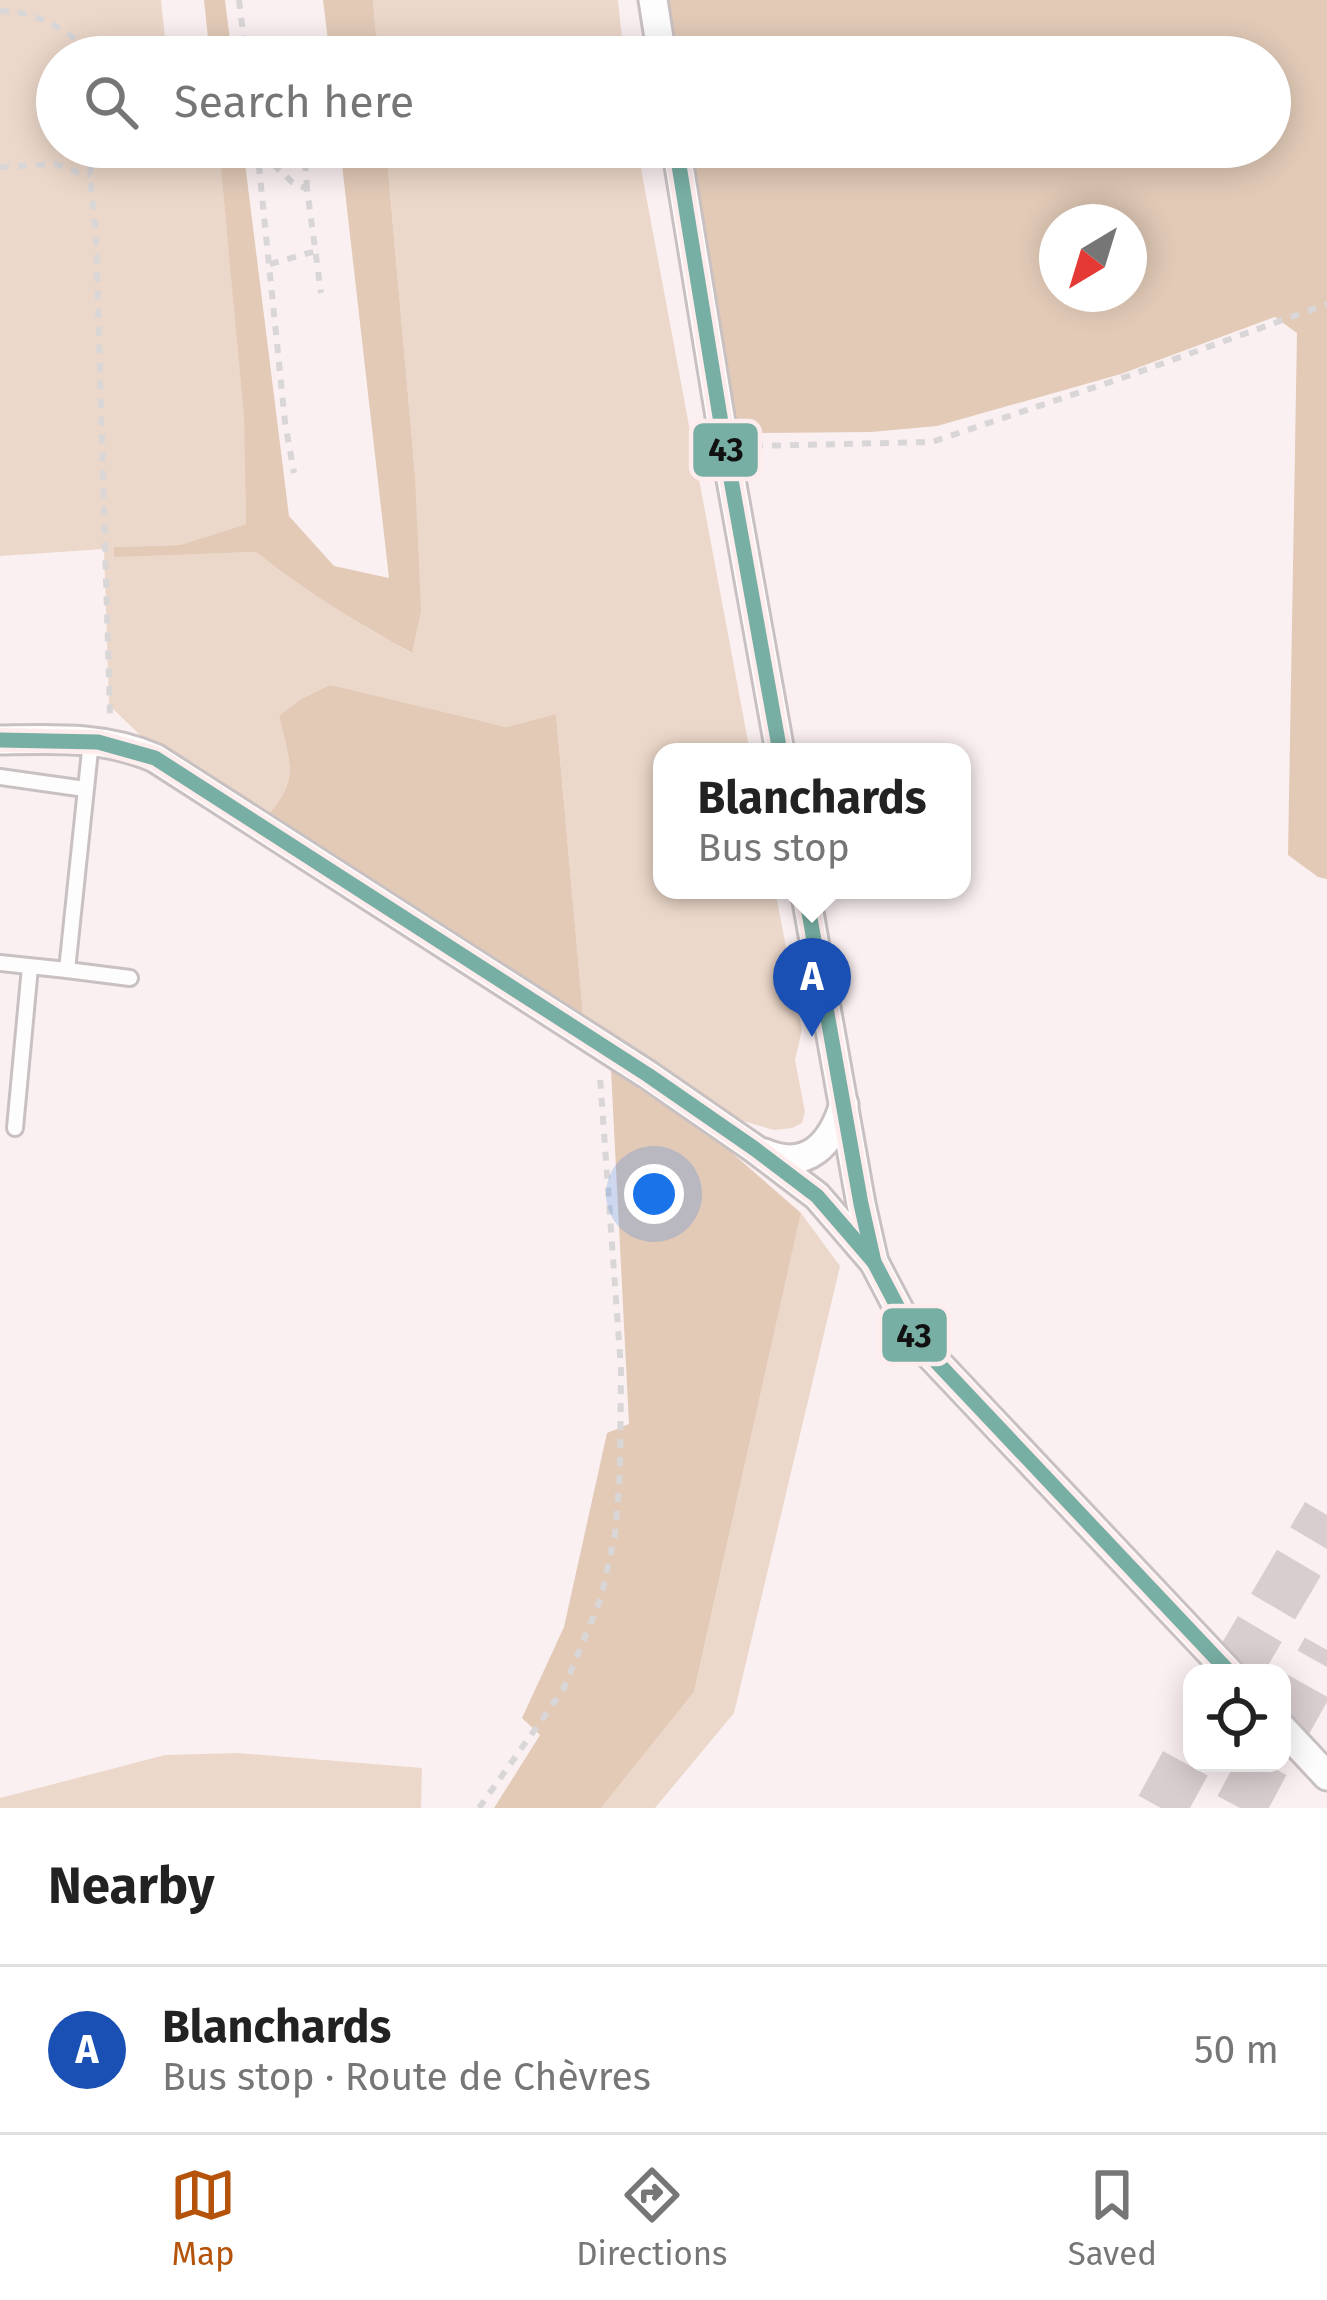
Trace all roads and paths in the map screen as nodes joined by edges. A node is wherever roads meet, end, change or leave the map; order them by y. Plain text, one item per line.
1 (238, 0) edge
2 (653, 0) edge
3 (0, 11) edge
4 (74, 36) edge
5 (243, 36) edge
6 (659, 36) edge
7 (36, 165) edge
8 (0, 167) edge
9 (66, 168) edge
10 (91, 168) edge
11 (259, 168) edge
12 (278, 168) edge
13 (306, 168) edge
14 (679, 168) edge
15 (91, 177) junction
16 (307, 189) junction
17 (316, 251) junction
18 (270, 264) junction
19 (321, 293) dead end
20 (1327, 304) edge
21 (725, 447) junction
22 (295, 472) dead end
23 (0, 740) edge
24 (101, 742) junction
25 (778, 743) edge
26 (0, 777) edge
27 (86, 789) junction
28 (808, 899) edge
29 (0, 964) edge
30 (30, 967) junction
31 (67, 970) junction
32 (130, 978) dead end
33 (597, 1043) junction
34 (844, 1104) junction
35 (14, 1128) dead end
36 (755, 1149) junction
37 (874, 1262) junction
38 (1222, 1664) edge
39 (1291, 1738) edge
40 (1327, 1776) edge
41 (479, 1808) edge

1 - 5 path
2 - 6 street
3 - 4 path
7 - 8 path
9 - 15 path
10 - 15 path
11 - 18 path
12 - 16 path
13 - 16 path
14 - 21 street
15 - 24 path
16 - 17 path
17 - 18 path
17 - 19 path
18 - 22 path
20 - 21 path
21 - 25 street
23 - 24 street
24 - 27 lane
24 - 33 street
26 - 27 lane
27 - 31 lane
28 - 34 street
29 - 30 lane
30 - 31 lane
30 - 35 lane
31 - 32 lane
33 - 36 street
33 - 41 path
34 - 36 street
34 - 37 street
36 - 37 street
37 - 38 street
39 - 40 street

